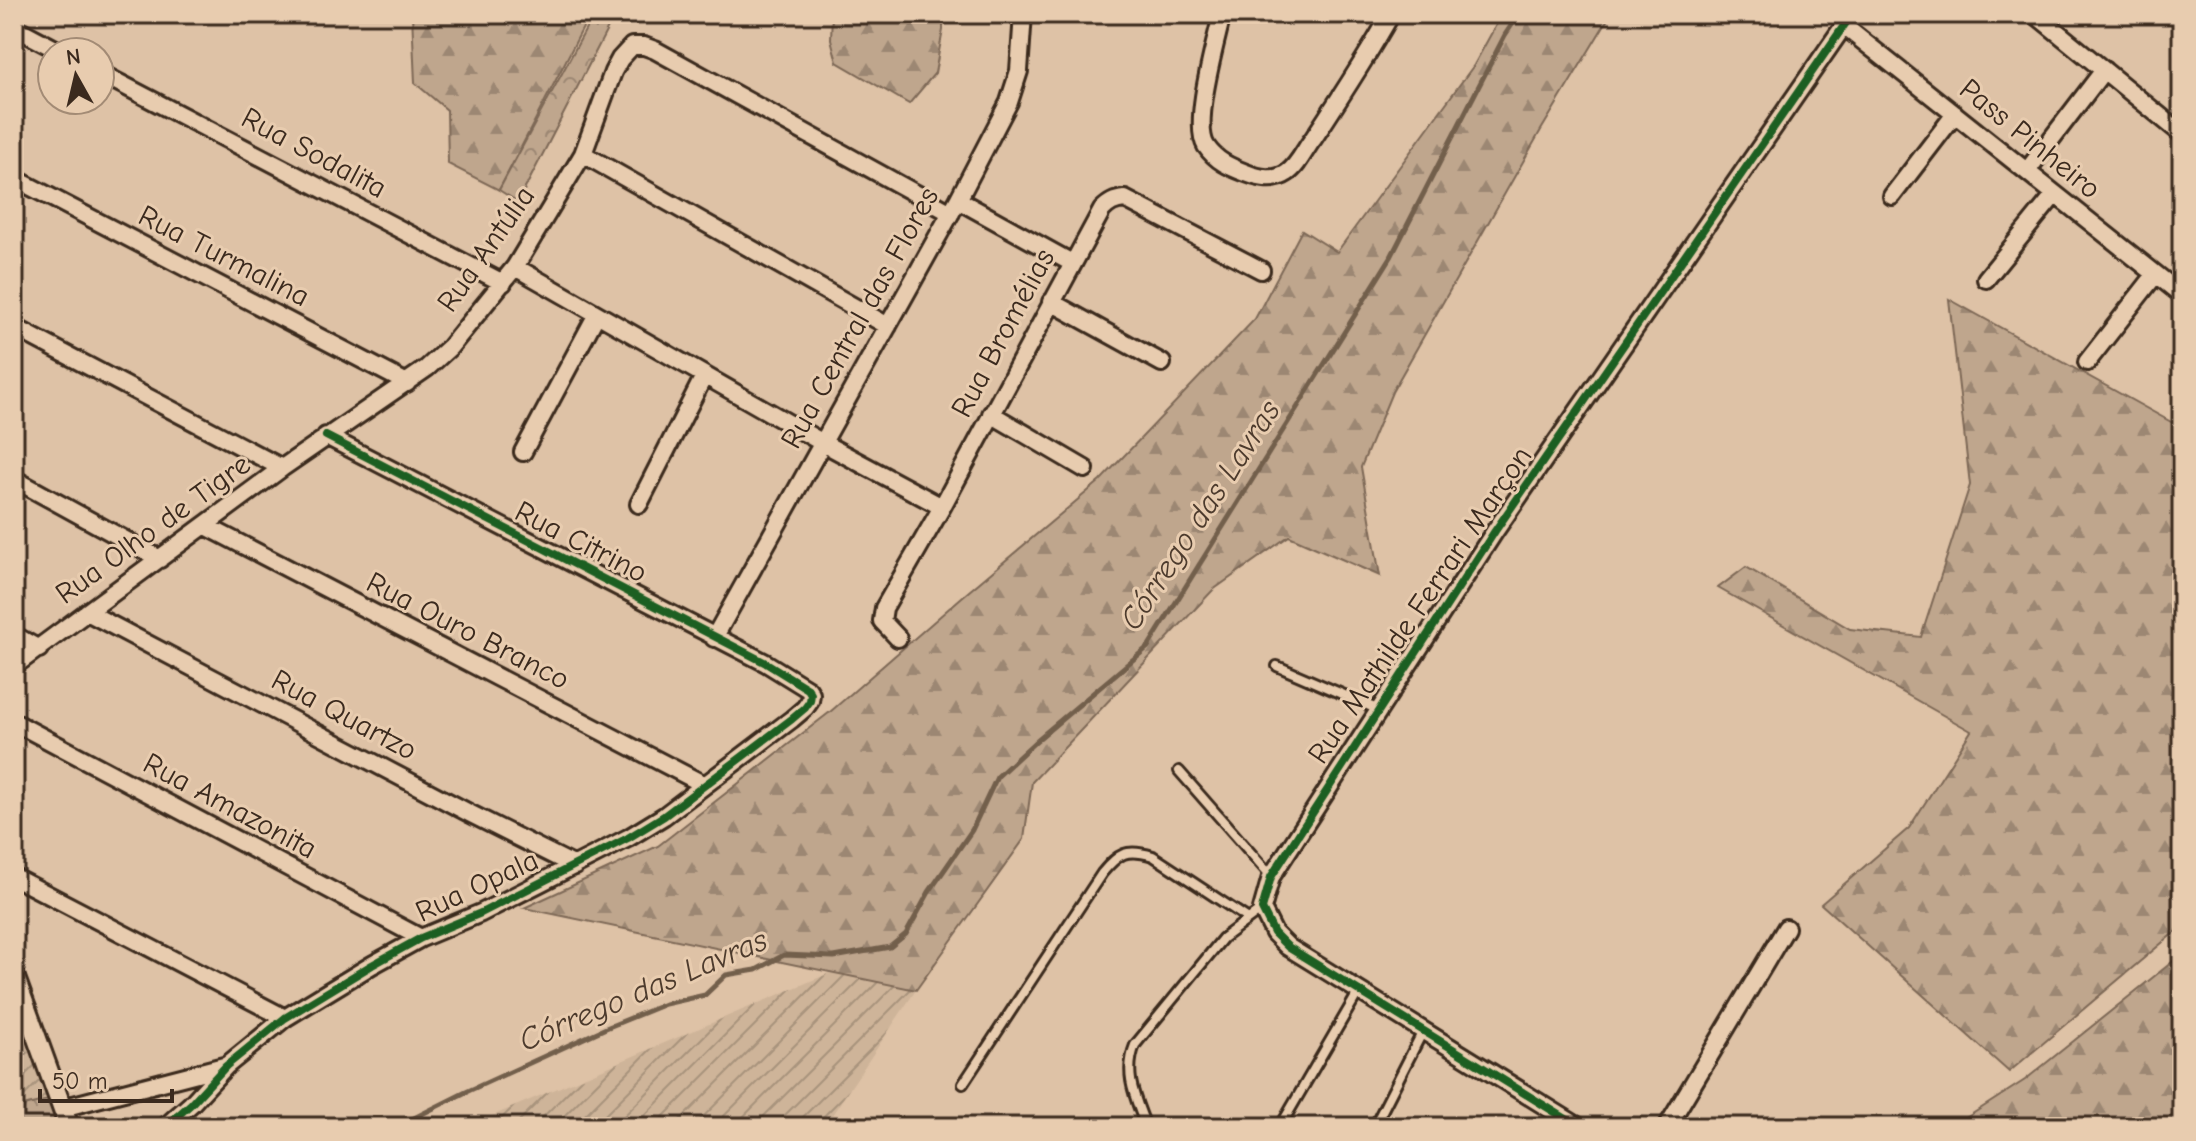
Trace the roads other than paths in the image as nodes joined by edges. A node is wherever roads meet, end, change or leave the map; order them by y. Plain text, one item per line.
1 (1023, 14) edge
2 (1222, 14) edge
3 (2035, 14) edge
4 (1388, 16) edge
5 (1848, 20) edge
6 (14, 27) edge
7 (36, 39) edge
8 (2104, 70) junction
9 (116, 81) edge
10 (1955, 114) junction
11 (2182, 134) edge
12 (583, 154) junction
13 (2027, 171) junction
14 (14, 178) edge
15 (2055, 194) junction
16 (1892, 196) dead end
17 (954, 206) junction
18 (1072, 263) junction
19 (515, 267) junction
20 (1261, 270) dead end
21 (2155, 275) junction
22 (1986, 279) dead end
23 (503, 283) junction
24 (2182, 295) edge
25 (1051, 302) junction
26 (597, 314) junction
27 (888, 326) junction
28 (14, 327) edge
29 (2087, 362) dead end
30 (1162, 363) dead end
31 (704, 376) junction
32 (407, 383) junction
33 (991, 414) junction
34 (326, 436) junction
35 (823, 443) junction
36 (523, 452) dead end
37 (282, 468) junction
38 (1085, 469) dead end
39 (14, 479) edge
40 (639, 504) dead end
41 (942, 507) junction
42 (206, 526) junction
43 (160, 559) junction
44 (87, 612) junction
45 (14, 635) edge
46 (714, 638) junction
47 (898, 638) dead end
48 (39, 649) junction
49 (14, 666) edge
50 (1277, 666) dead end
51 (811, 694) joint
52 (1379, 710) junction
53 (14, 722) edge
54 (1179, 771) dead end
55 (705, 785) junction
56 (575, 866) junction
57 (14, 877) edge
58 (1271, 877) junction
59 (1262, 909) junction
60 (1247, 918) junction
61 (1786, 928) dead end
62 (421, 938) junction
63 (14, 975) edge
64 (1359, 991) junction
65 (285, 1018) junction
66 (1423, 1031) junction
67 (226, 1066) junction
68 (963, 1084) dead end
69 (62, 1108) junction
70 (69, 1127) edge
71 (165, 1127) edge
72 (1146, 1127) edge
73 (1280, 1127) edge
74 (1374, 1127) edge
75 (1579, 1127) edge
76 (1667, 1127) edge

1 - 17 street, Rua Central das Flores
2 - 4 street
3 - 8 street
5 - 10 street, Pass Pinheiro
5 - 52 street, Rua Mathilde Ferrari Marçon
6 - 7 street
8 - 11 street
8 - 13 street
9 - 23 street, Rua Sodalita
10 - 13 street, Pass Pinheiro
10 - 16 street
12 - 17 street, Rua Antúlia
12 - 19 street, Rua Antúlia
12 - 27 street
13 - 15 street, Pass Pinheiro
14 - 32 street, Rua Turmalina
15 - 21 street, Pass Pinheiro
15 - 22 street
17 - 18 street
17 - 27 street, Rua Central das Flores
18 - 20 street, Rua Bromélias
18 - 25 street, Rua Bromélias
19 - 23 street, Rua Antúlia
19 - 26 street
21 - 24 street, Pass Pinheiro
21 - 29 street
23 - 32 street, Rua Antúlia
25 - 30 street
25 - 33 street, Rua Bromélias
26 - 31 street
26 - 36 street
27 - 35 street, Rua Central das Flores
28 - 37 street
31 - 35 street
31 - 40 street
32 - 34 street, Rua Antúlia
33 - 38 street
33 - 41 street, Rua Bromélias
34 - 37 street, Rua Olho de Tigre
34 - 46 street, Rua Citrino
35 - 41 street
35 - 46 street, Rua Central das Flores
37 - 42 street, Rua Olho de Tigre
39 - 43 street
41 - 47 street, Rua Bromélias
42 - 43 street, Rua Olho de Tigre
42 - 55 street, Rua Ouro Branco
43 - 44 street, Rua Olho de Tigre
44 - 48 street, Rua Olho de Tigre
44 - 56 street, Rua Quartzo
45 - 48 street
46 - 51 street, Rua Citrino
48 - 49 street, Rua Olho de Tigre
50 - 52 lane
51 - 55 street, Rua Opala
52 - 58 street, Rua Mathilde Ferrari Marçon
53 - 62 street, Rua Amazonita
54 - 58 lane
55 - 56 street, Rua Opala
56 - 62 street, Rua Opala
57 - 65 street
58 - 59 street, Rua Mathilde Ferrari Marçon
59 - 60 lane
59 - 64 street
60 - 68 lane
60 - 72 lane
61 - 76 street
62 - 65 street, Rua Opala
63 - 69 street
64 - 66 street
64 - 73 lane
65 - 67 street, Rua Opala
66 - 74 lane
66 - 75 street
67 - 69 street
67 - 71 street, Rua Opala
69 - 70 street

